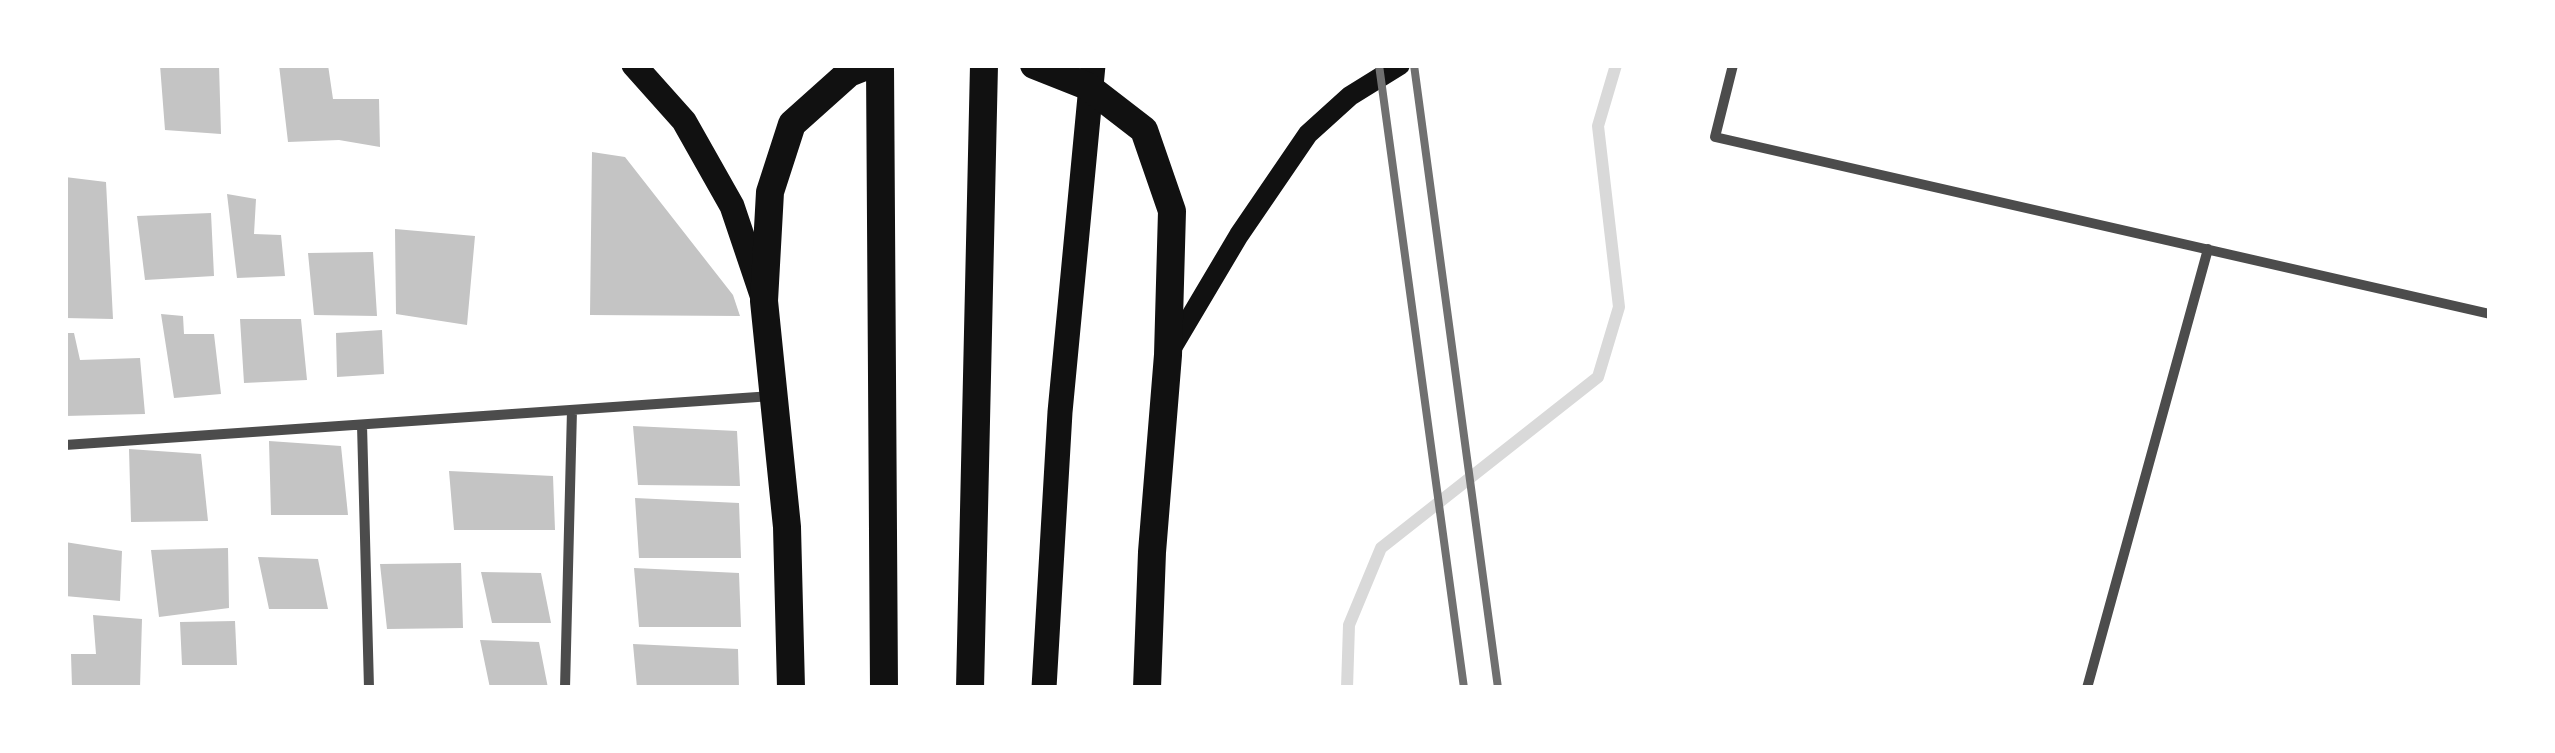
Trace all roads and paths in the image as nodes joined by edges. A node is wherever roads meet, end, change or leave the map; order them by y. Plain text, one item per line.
1 (634, 65) edge
2 (869, 65) edge
3 (880, 65) edge
4 (984, 65) edge
5 (1034, 65) edge
6 (1093, 65) edge
7 (1400, 65) edge
8 (1733, 65) edge
9 (2208, 249) junction
10 (764, 301) junction
11 (2490, 314) edge
12 (1168, 355) junction
13 (774, 396) junction
14 (572, 410) junction
15 (362, 425) junction
16 (65, 445) edge
17 (369, 688) edge
18 (565, 688) edge
19 (791, 688) edge
20 (884, 688) edge
21 (970, 688) edge
22 (1044, 688) edge
23 (1148, 688) edge
24 (2087, 688) edge

1 - 10 main road
2 - 10 highway
3 - 20 highway
4 - 21 highway
5 - 12 highway
6 - 22 main road
7 - 12 main road
8 - 9 street
9 - 11 street
9 - 24 street
10 - 13 highway
12 - 23 highway
13 - 14 street
13 - 19 highway
14 - 15 street
14 - 18 street
15 - 16 street
15 - 17 street

